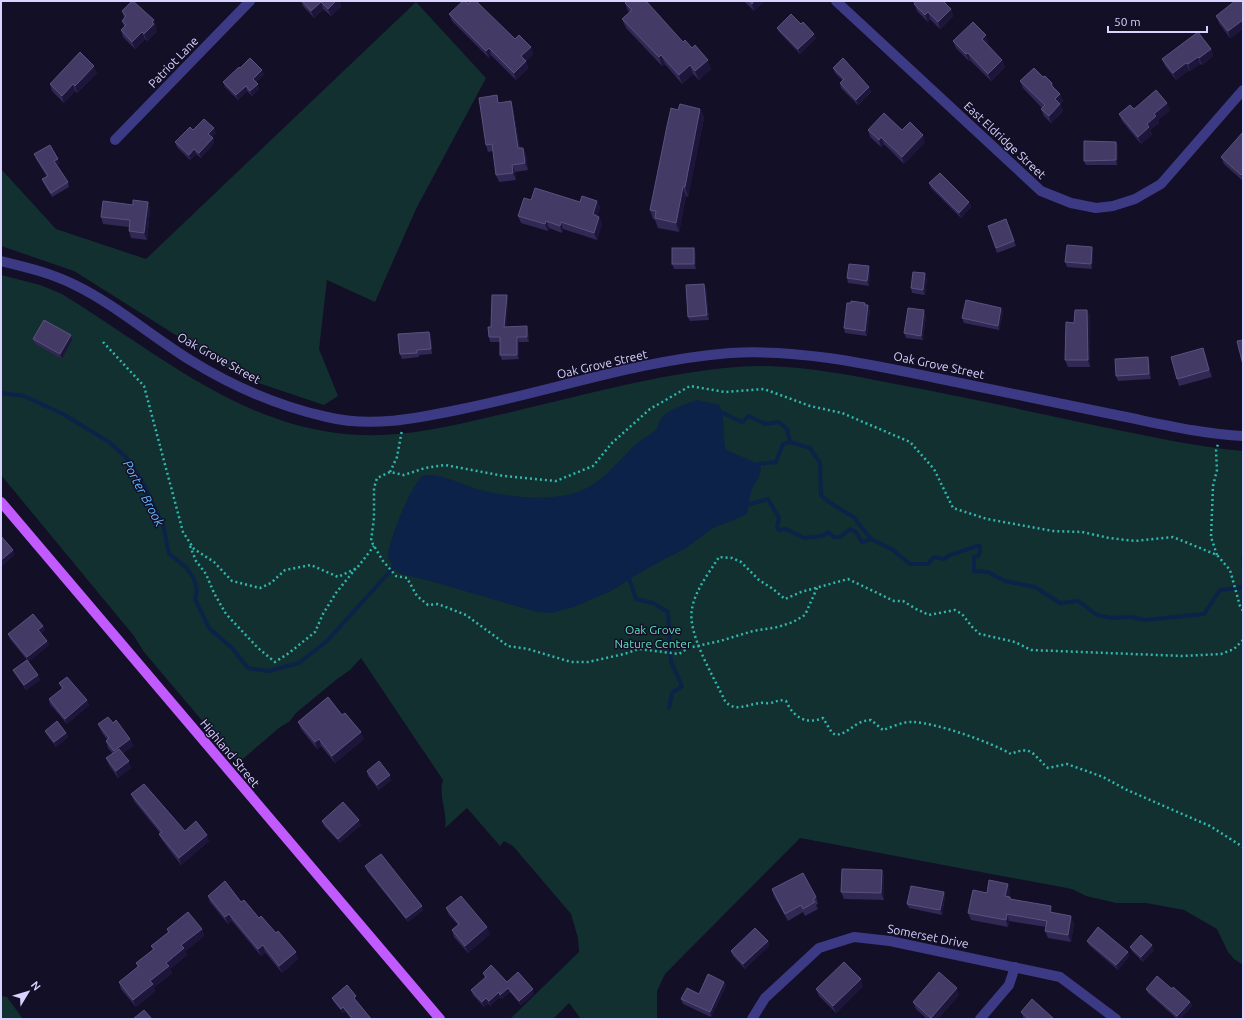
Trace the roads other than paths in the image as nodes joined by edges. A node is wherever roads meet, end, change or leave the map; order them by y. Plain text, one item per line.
1 (250, 1) edge
2 (836, 1) edge
3 (1243, 90) edge
4 (115, 140) dead end
5 (1, 261) edge
6 (1243, 436) edge
7 (1, 502) edge
8 (1015, 967) junction
9 (440, 1019) edge
10 (752, 1019) edge
11 (980, 1019) edge
12 (1116, 1019) edge

1 - 4 street, Patriot Lane
2 - 3 street, East Eldridge Street
5 - 6 street, Oak Grove Street
7 - 9 main road, Highland Street
8 - 10 street, Somerset Drive
8 - 11 street
8 - 12 street, Somerset Drive

